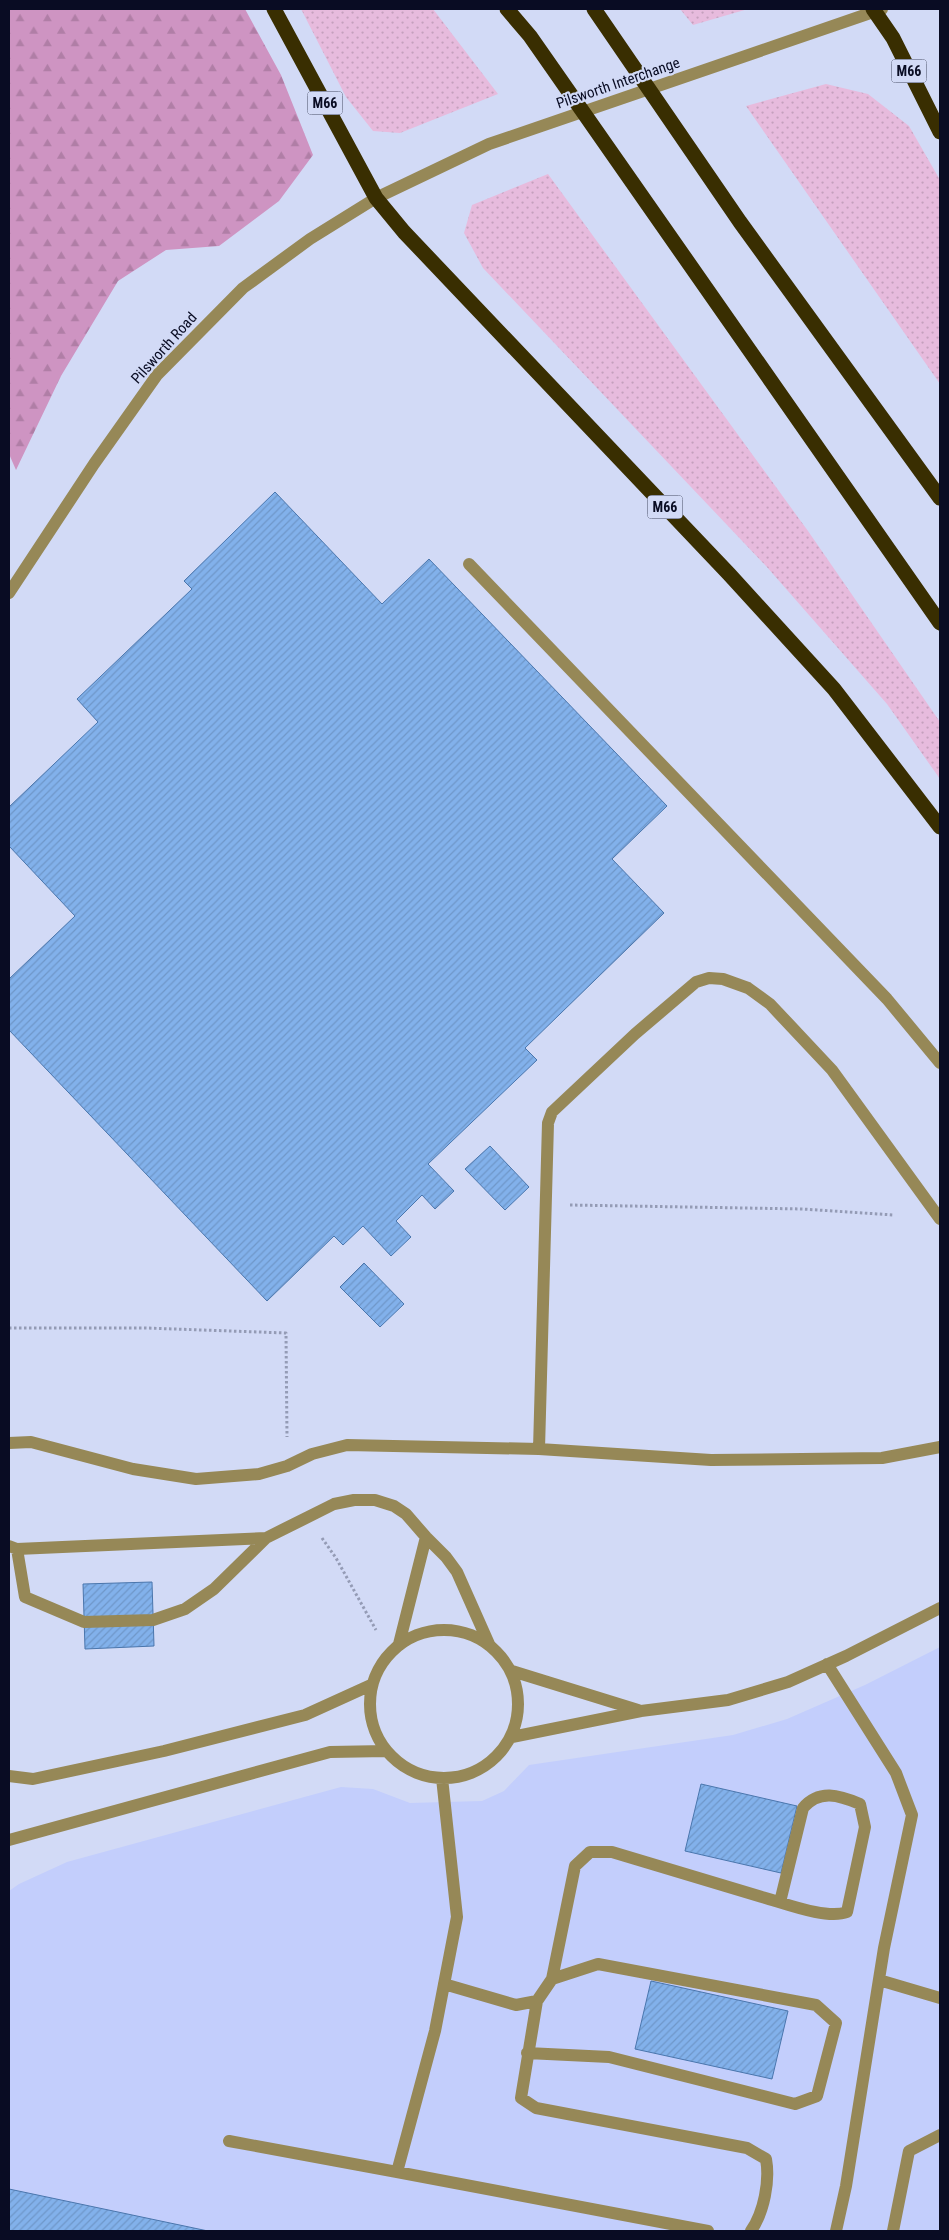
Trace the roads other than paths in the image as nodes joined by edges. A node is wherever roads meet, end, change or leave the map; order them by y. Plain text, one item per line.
1 (274, 9) edge
2 (507, 9) edge
3 (594, 9) edge
4 (877, 10) edge
5 (940, 132) edge
6 (376, 198) junction
7 (940, 498) edge
8 (469, 564) dead end
9 (9, 593) edge
10 (940, 623) edge
11 (940, 827) edge
12 (940, 1063) edge
13 (940, 1219) edge
14 (9, 1443) edge
15 (940, 1447) edge
16 (539, 1449) junction
17 (426, 1537) junction
18 (266, 1538) junction
19 (13, 1548) edge
20 (940, 1608) edge
21 (399, 1644) junction
22 (489, 1644) junction
23 (827, 1664) junction
24 (512, 1671) junction
25 (371, 1685) junction
26 (641, 1711) junction
27 (512, 1736) junction
28 (386, 1751) junction
29 (9, 1776) edge
30 (442, 1778) junction
31 (9, 1840) edge
32 (780, 1902) junction
33 (552, 1979) junction
34 (879, 1980) junction
35 (444, 1984) junction
36 (940, 1998) edge
37 (537, 2001) junction
38 (527, 2053) junction
39 (940, 2135) edge
40 (229, 2141) dead end
41 (397, 2172) junction
42 (708, 2231) edge
43 (751, 2231) edge
44 (836, 2231) edge
45 (893, 2231) edge

1 - 6 highway, M66
2 - 10 highway
3 - 7 highway
4 - 5 highway, M66
4 - 6 street, Pilsworth Interchange
6 - 9 street, Pilsworth Road
6 - 11 highway, M66
8 - 12 street
13 - 16 street
14 - 16 street
15 - 16 street
17 - 18 street
17 - 21 street
17 - 22 street
18 - 19 street
18 - 19 street
20 - 23 street
21 - 22 street
21 - 25 street
22 - 24 street
23 - 26 street
23 - 34 street
24 - 26 street
24 - 27 street
25 - 28 street
25 - 29 street
26 - 27 street
27 - 30 street
28 - 30 street
28 - 31 street
30 - 35 street
32 - 32 street
32 - 33 street
33 - 37 street
33 - 38 street
34 - 36 street
34 - 44 street
35 - 37 street
35 - 41 street
37 - 38 street
38 - 43 street
39 - 45 street
40 - 41 street
41 - 42 street

